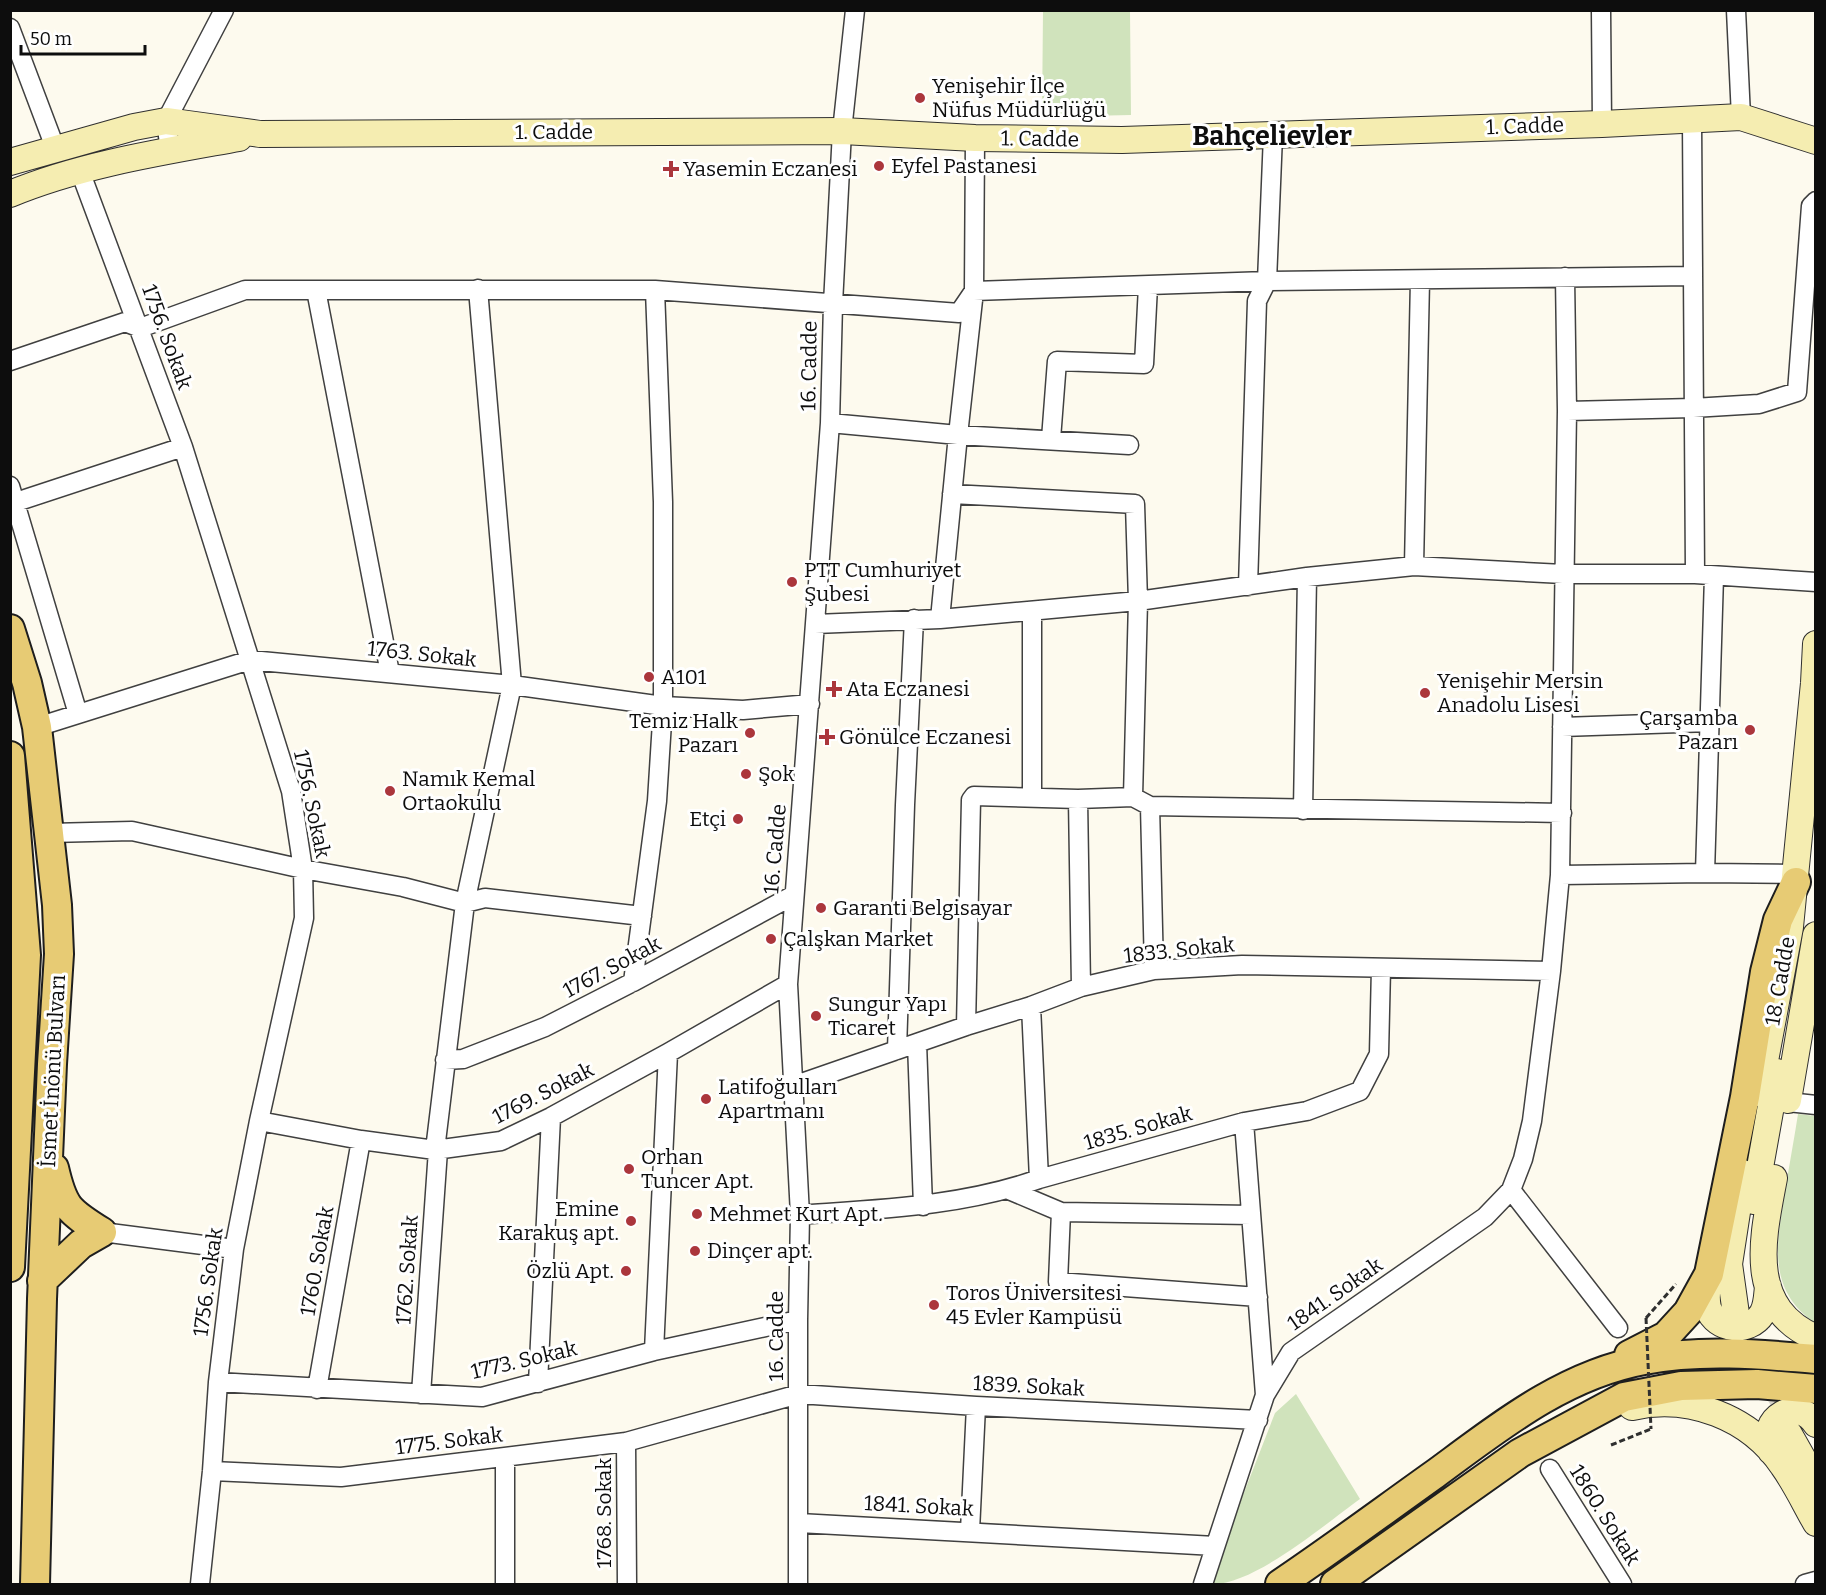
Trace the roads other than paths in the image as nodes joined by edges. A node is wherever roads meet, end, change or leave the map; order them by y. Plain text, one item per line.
1 (225, 10) edge
2 (855, 10) edge
3 (1601, 10) edge
4 (1736, 10) edge
5 (10, 28) edge
6 (1741, 117) junction
7 (1692, 120) junction
8 (166, 121) junction
9 (1602, 124) junction
10 (842, 131) junction
11 (260, 134) junction
12 (1273, 135) junction
13 (975, 138) junction
14 (1815, 141) edge
15 (56, 150) junction
16 (170, 151) junction
17 (10, 162) edge
18 (80, 171) junction
19 (10, 194) edge
20 (1815, 201) edge
21 (1692, 276) junction
22 (1565, 277) junction
23 (1420, 280) junction
24 (1267, 281) junction
25 (1148, 286) junction
26 (478, 289) junction
27 (316, 290) junction
28 (656, 290) junction
29 (974, 291) junction
30 (833, 304) junction
31 (140, 328) junction
32 (10, 361) edge
33 (1694, 408) junction
34 (1567, 411) junction
35 (830, 423) junction
36 (958, 435) junction
37 (1051, 439) junction
38 (1129, 444) dead end
39 (183, 447) junction
40 (13, 494) edge
41 (952, 494) junction
42 (1414, 566) junction
43 (1563, 574) junction
44 (1695, 574) junction
45 (1714, 576) junction
46 (1307, 577) junction
47 (1815, 582) edge
48 (1248, 586) junction
49 (1138, 601) junction
50 (1032, 611) junction
51 (914, 619) junction
52 (940, 619) junction
53 (815, 624) junction
54 (10, 629) edge
55 (1815, 644) edge
56 (250, 660) junction
57 (390, 673) junction
58 (512, 685) junction
59 (810, 704) junction
60 (663, 706) junction
61 (78, 714) junction
62 (1710, 722) junction
63 (37, 727) junction
64 (1562, 727) junction
65 (10, 756) edge
66 (1032, 796) junction
67 (1132, 797) junction
68 (1078, 799) junction
69 (1150, 806) junction
70 (1303, 810) junction
71 (1562, 813) junction
72 (50, 833) junction
73 (1815, 856) edge
74 (303, 869) junction
75 (1706, 873) junction
76 (1560, 876) junction
77 (1796, 878) junction
78 (794, 895) junction
79 (465, 903) junction
80 (642, 916) junction
81 (1815, 935) edge
82 (1381, 968) junction
83 (1154, 970) junction
84 (1551, 971) junction
85 (633, 982) junction
86 (788, 984) junction
87 (1081, 987) junction
88 (1031, 1006) junction
89 (966, 1026) junction
90 (917, 1043) junction
91 (897, 1050) junction
92 (668, 1053) junction
93 (444, 1060) junction
94 (793, 1086) junction
95 (1788, 1102) junction
96 (1815, 1105) edge
97 (551, 1117) junction
98 (259, 1121) junction
99 (1244, 1122) junction
100 (361, 1140) junction
101 (49, 1149) junction
102 (436, 1150) junction
103 (13, 1177) edge
104 (1039, 1179) junction
105 (1009, 1190) junction
106 (1511, 1190) junction
107 (923, 1206) junction
108 (1061, 1212) junction
109 (800, 1215) junction
110 (1251, 1215) junction
111 (102, 1232) junction
112 (234, 1249) junction
113 (10, 1267) edge
114 (1709, 1274) junction
115 (42, 1281) junction
116 (1768, 1286) junction
117 (1258, 1297) junction
118 (798, 1320) junction
119 (1618, 1329) dead end
120 (1815, 1338) edge
121 (654, 1351) junction
122 (1815, 1359) edge
123 (1593, 1373) junction
124 (218, 1382) junction
125 (538, 1383) junction
126 (317, 1389) junction
127 (1815, 1389) edge
128 (421, 1394) junction
129 (799, 1394) junction
130 (1265, 1395) junction
131 (976, 1406) junction
132 (1258, 1420) junction
133 (1571, 1424) junction
134 (1794, 1434) edge
135 (626, 1442) junction
136 (1815, 1454) edge
137 (505, 1457) junction
138 (1550, 1469) dead end
139 (212, 1471) junction
140 (1815, 1482) edge
141 (38, 1516) junction
142 (1815, 1522) edge
143 (799, 1523) junction
144 (969, 1531) junction
145 (1215, 1546) junction
146 (1815, 1581) edge
147 (35, 1584) edge
148 (56, 1584) edge
149 (200, 1584) edge
150 (505, 1584) edge
151 (627, 1584) edge
152 (798, 1584) edge
153 (1203, 1584) edge
154 (1280, 1584) edge
155 (1337, 1584) edge
156 (1622, 1584) edge
157 (1805, 1584) edge

1 - 8 street
2 - 10 street, 16. Cadde
3 - 9 street
4 - 6 street
5 - 15 street
6 - 7 street, 1. Cadde
6 - 14 street, 1. Cadde
7 - 9 street, 1. Cadde
7 - 21 street
8 - 11 street, 1. Cadde
8 - 15 street, 1. Cadde
8 - 16 street
9 - 12 street, 1. Cadde
10 - 11 street, 1. Cadde
10 - 13 street, 1. Cadde
10 - 30 street, 16. Cadde
11 - 16 street, 1. Cadde
12 - 13 street, 1. Cadde
12 - 24 street
13 - 29 street
15 - 17 street, 1. Cadde
16 - 18 street, 1. Cadde
18 - 19 street, 1. Cadde
18 - 31 street, 1756. Sokak
20 - 33 street
21 - 22 street
21 - 33 street
22 - 23 street
22 - 34 street, 1841. Sokak
23 - 24 street
23 - 42 street
24 - 25 street
24 - 48 street
25 - 29 street
25 - 37 street
26 - 27 street
26 - 28 street
26 - 58 street, 1762. Sokak
27 - 31 street
27 - 57 street
28 - 30 street
28 - 60 street
29 - 30 street
29 - 36 street
30 - 35 street, 16. Cadde
31 - 32 street
31 - 39 street, 1756. Sokak
33 - 34 street
33 - 44 street
34 - 43 street, 1841. Sokak
35 - 36 street
35 - 53 street, 16. Cadde
36 - 37 street
36 - 41 street
37 - 38 street
39 - 40 street
39 - 56 street, 1756. Sokak
40 - 61 street
41 - 49 street
41 - 52 street
42 - 43 street
42 - 46 street
43 - 44 street
43 - 64 street, 1841. Sokak
44 - 45 street
45 - 47 street
45 - 62 street
46 - 48 street
46 - 70 street
48 - 49 street
49 - 50 street
49 - 67 street
50 - 52 street
50 - 66 street
51 - 52 street
51 - 53 street
51 - 91 street
53 - 59 street, 16. Cadde
54 - 63 main road, İsmet İnönü Bulvarı
55 - 77 street, 18. Cadde
56 - 57 street, 1763. Sokak
56 - 61 street, 1763. Sokak
56 - 74 street, 1756. Sokak
57 - 58 street, 1763. Sokak
58 - 60 street, 1763. Sokak
58 - 79 street, 1762. Sokak
59 - 60 street, 1763. Sokak
59 - 78 street, 16. Cadde
60 - 80 street
61 - 63 street, 1763. Sokak
62 - 64 street
62 - 75 street
63 - 72 main road, İsmet İnönü Bulvarı
64 - 71 street, 1841. Sokak
65 - 103 main road, İsmet İnönü Bulvarı
66 - 68 street
66 - 89 street
67 - 68 street
67 - 69 street
68 - 87 street
69 - 70 street
69 - 83 street
70 - 71 street
71 - 76 street, 1841. Sokak
72 - 74 street
72 - 101 main road, İsmet İnönü Bulvarı
73 - 77 street, 18. Cadde
74 - 79 street
74 - 98 street, 1756. Sokak
75 - 76 street
75 - 77 street
76 - 84 street, 1841. Sokak
77 - 114 main road
78 - 85 street, 1767. Sokak
78 - 86 street, 16. Cadde
79 - 80 street
79 - 93 street, 1762. Sokak
80 - 85 street
81 - 95 street
82 - 83 street, 1833. Sokak
82 - 84 street, 1833. Sokak
82 - 99 street, 1835. Sokak
83 - 87 street, 1833. Sokak
84 - 106 street, 1841. Sokak
85 - 93 street, 1767. Sokak
86 - 92 street, 1769. Sokak
86 - 94 street, 16. Cadde
87 - 88 street, 1833. Sokak
88 - 89 street, 1833. Sokak
88 - 104 street
89 - 90 street, 1833. Sokak
90 - 91 street, 1833. Sokak
90 - 107 street
91 - 94 street, 1833. Sokak
92 - 97 street, 1769. Sokak
92 - 121 street
93 - 102 street, 1762. Sokak
94 - 109 street, 16. Cadde
95 - 96 street
95 - 116 street
97 - 102 street, 1769. Sokak
97 - 125 street
98 - 100 street, 1769. Sokak
98 - 112 street, 1756. Sokak
99 - 104 street, 1835. Sokak
99 - 110 street
100 - 102 street, 1769. Sokak
100 - 126 street, 1760. Sokak
101 - 111 main road
101 - 115 main road, İsmet İnönü Bulvarı
102 - 128 street, 1762. Sokak
103 - 113 main road, İsmet İnönü Bulvarı
104 - 105 street, 1835. Sokak
105 - 107 street, 1835. Sokak
105 - 108 street
106 - 119 street
106 - 130 street, 1841. Sokak
107 - 109 street, 1835. Sokak
108 - 110 street
108 - 117 street
109 - 118 street, 16. Cadde
110 - 117 street
111 - 112 street
111 - 115 main road
112 - 124 street, 1756. Sokak
114 - 116 street
114 - 123 main road
115 - 141 main road, İsmet İnönü Bulvarı
116 - 120 street
117 - 130 street
118 - 121 street, 1773. Sokak
118 - 129 street, 16. Cadde
121 - 125 street, 1773. Sokak
122 - 123 main road
123 - 154 main road
124 - 126 street, 1773. Sokak
124 - 139 street, 1756. Sokak
125 - 128 street, 1773. Sokak
126 - 128 street, 1773. Sokak
127 - 133 main road
129 - 131 street, 1839. Sokak
129 - 135 street, 1775. Sokak
129 - 143 street, 16. Cadde
130 - 132 street, 1841. Sokak
131 - 132 street, 1839. Sokak
131 - 144 street
132 - 145 street, 1841. Sokak
133 - 134 street
133 - 155 main road
134 - 136 street
134 - 140 street
134 - 142 street
135 - 137 street, 1775. Sokak
135 - 151 street, 1768. Sokak
137 - 139 street, 1775. Sokak
137 - 150 street
138 - 156 street, 1860. Sokak
139 - 149 street
141 - 147 main road
141 - 148 main road
143 - 144 street, 1841. Sokak
143 - 152 street, 16. Cadde
144 - 145 street, 1841. Sokak
145 - 153 street
146 - 157 street

